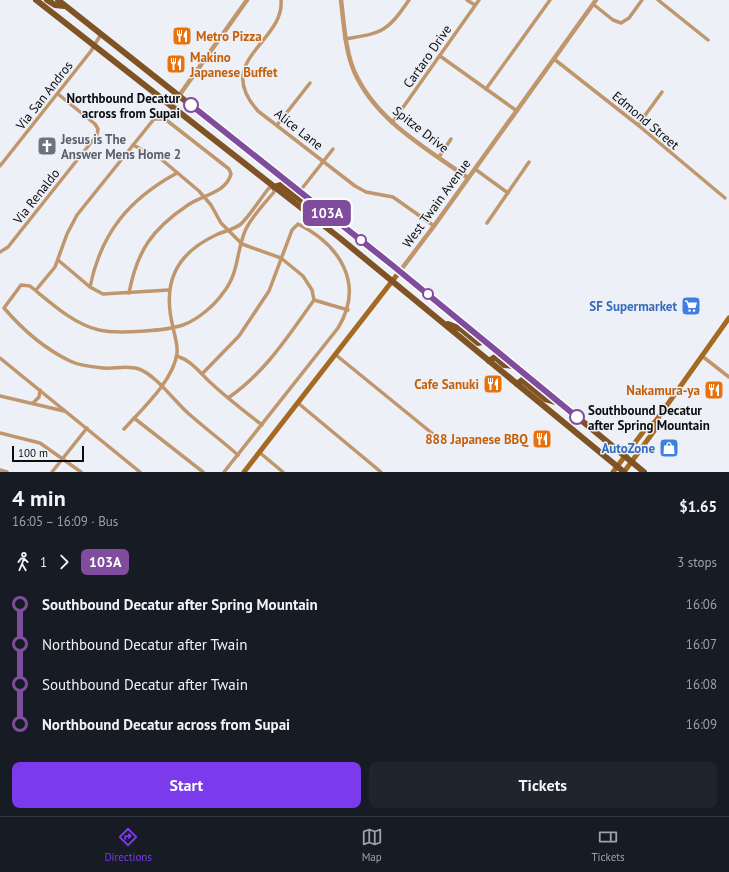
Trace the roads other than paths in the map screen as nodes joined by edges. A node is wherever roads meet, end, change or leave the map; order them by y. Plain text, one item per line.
1 (36, 0) edge
2 (47, 0) edge
3 (58, 0) edge
4 (247, 0) edge
5 (281, 0) edge
6 (341, 0) edge
7 (409, 0) edge
8 (467, 0) edge
9 (479, 0) edge
10 (550, 0) edge
11 (642, 0) edge
12 (658, 0) edge
13 (595, 2) edge
14 (66, 6) junction
15 (475, 6) junction
16 (102, 34) junction
17 (345, 39) junction
18 (708, 40) dead end
19 (94, 46) junction
20 (440, 56) junction
21 (554, 59) junction
22 (310, 83) dead end
23 (486, 89) junction
24 (662, 92) dead end
25 (58, 94) junction
26 (179, 96) junction
27 (171, 107) junction
28 (518, 111) junction
29 (392, 122) junction
30 (277, 125) junction
31 (638, 125) junction
32 (451, 139) dead end
33 (133, 145) junction
34 (333, 149) dead end
35 (439, 157) junction
36 (324, 162) junction
37 (529, 162) dead end
38 (0, 166) edge
39 (476, 168) junction
40 (177, 173) junction
41 (468, 178) junction
42 (274, 187) junction
43 (300, 191) junction
44 (508, 193) junction
45 (204, 197) junction
46 (725, 198) dead end
47 (316, 204) junction
48 (487, 223) dead end
49 (434, 226) junction
50 (228, 231) junction
51 (242, 244) junction
52 (0, 252) edge
53 (281, 258) junction
54 (58, 260) junction
55 (400, 271) junction
56 (392, 281) junction
57 (90, 287) junction
58 (36, 290) junction
59 (169, 290) junction
60 (129, 293) junction
61 (314, 300) junction
62 (348, 310) junction
63 (729, 318) edge
64 (442, 322) junction
65 (173, 327) junction
66 (485, 341) junction
67 (336, 355) junction
68 (177, 356) junction
69 (702, 356) junction
70 (0, 358) edge
71 (489, 361) junction
72 (515, 366) junction
73 (202, 374) junction
74 (729, 378) edge
75 (517, 384) junction
76 (161, 386) junction
77 (40, 390) junction
78 (0, 396) edge
79 (228, 398) junction
80 (560, 402) junction
81 (33, 403) junction
82 (298, 403) junction
83 (65, 411) junction
84 (134, 418) junction
85 (655, 422) junction
86 (262, 425) junction
87 (87, 428) junction
88 (124, 429) dead end
89 (0, 433) edge
90 (433, 434) dead end
91 (259, 452) junction
92 (238, 455) junction
93 (625, 456) junction
94 (62, 460) junction
95 (632, 462) junction
96 (617, 466) junction
97 (0, 470) edge
98 (139, 471) edge
99 (7, 472) edge
100 (52, 472) edge
101 (81, 472) edge
102 (203, 472) edge
103 (224, 472) edge
104 (244, 472) edge
105 (283, 472) edge
106 (381, 472) edge
107 (613, 472) edge
108 (624, 472) edge
109 (644, 472) edge

1 - 19 main road
2 - 14 main road
3 - 14 main road
4 - 26 street
5 - 30 street, Alice Lane
6 - 17 street, Spitze Drive
7 - 17 street
8 - 15 street
9 - 15 street, Cartaro Drive
10 - 23 street
11 - 13 street
12 - 18 street
13 - 21 street, West Twain Avenue
14 - 16 main road
15 - 20 street, Cartaro Drive
16 - 19 street, Via San Andros
16 - 26 main road
17 - 29 street, Spitze Drive
19 - 25 street, Via San Andros
19 - 27 main road
20 - 23 street
20 - 29 street, Cartaro Drive
21 - 28 street, West Twain Avenue
21 - 31 street, Edmond Street
22 - 30 street
23 - 28 street
24 - 31 street
25 - 38 street, Via San Andros
25 - 52 street, Via Renaldo
26 - 27 street
26 - 43 main road
27 - 42 main road
28 - 39 street, West Twain Avenue
29 - 35 street, Spitze Drive
30 - 36 street, Alice Lane
31 - 46 street, Edmond Street
32 - 35 street
33 - 40 street
33 - 45 street
33 - 54 street
34 - 36 street
35 - 41 street, Spitze Drive
36 - 43 street
36 - 49 street, Alice Lane
37 - 44 street
39 - 41 street, West Twain Avenue
39 - 44 street
40 - 45 street
40 - 57 street
41 - 49 street, West Twain Avenue
42 - 47 main road
42 - 50 street
42 - 51 street
42 - 56 main road
43 - 47 main road
44 - 48 street
45 - 50 street
45 - 60 street
47 - 55 main road
49 - 55 street, West Twain Avenue
50 - 51 street
50 - 59 street
51 - 53 street
51 - 65 street
53 - 61 street
53 - 62 street
53 - 73 street
54 - 57 street
54 - 58 street
55 - 56 main road, West Twain Avenue
55 - 66 main road
56 - 64 main road
56 - 67 main road, West Twain Avenue
57 - 60 street
58 - 65 street
58 - 76 street
59 - 60 street
59 - 65 street
61 - 62 street
61 - 79 street
62 - 86 street
63 - 69 main road
64 - 66 main road
64 - 71 main road
65 - 68 street
66 - 72 main road
67 - 82 main road, West Twain Avenue
67 - 90 street
68 - 73 street
68 - 76 street
69 - 74 street
69 - 85 main road
70 - 77 street
71 - 72 main road
71 - 75 main road
72 - 80 main road
73 - 79 street
75 - 80 main road
75 - 96 main road
76 - 84 street
76 - 92 street
77 - 81 street
77 - 83 street
78 - 81 street
79 - 86 street
80 - 93 main road
81 - 83 street
82 - 91 main road, West Twain Avenue
82 - 106 street
83 - 87 street
84 - 88 street
84 - 102 street
85 - 93 main road
85 - 95 main road
86 - 92 street
87 - 94 street
87 - 98 street
89 - 94 street
91 - 104 main road, West Twain Avenue
91 - 105 street
92 - 103 street
93 - 95 main road
93 - 96 main road
94 - 100 street
94 - 101 street
95 - 108 main road
95 - 109 main road
96 - 107 main road
96 - 108 main road
97 - 99 street

